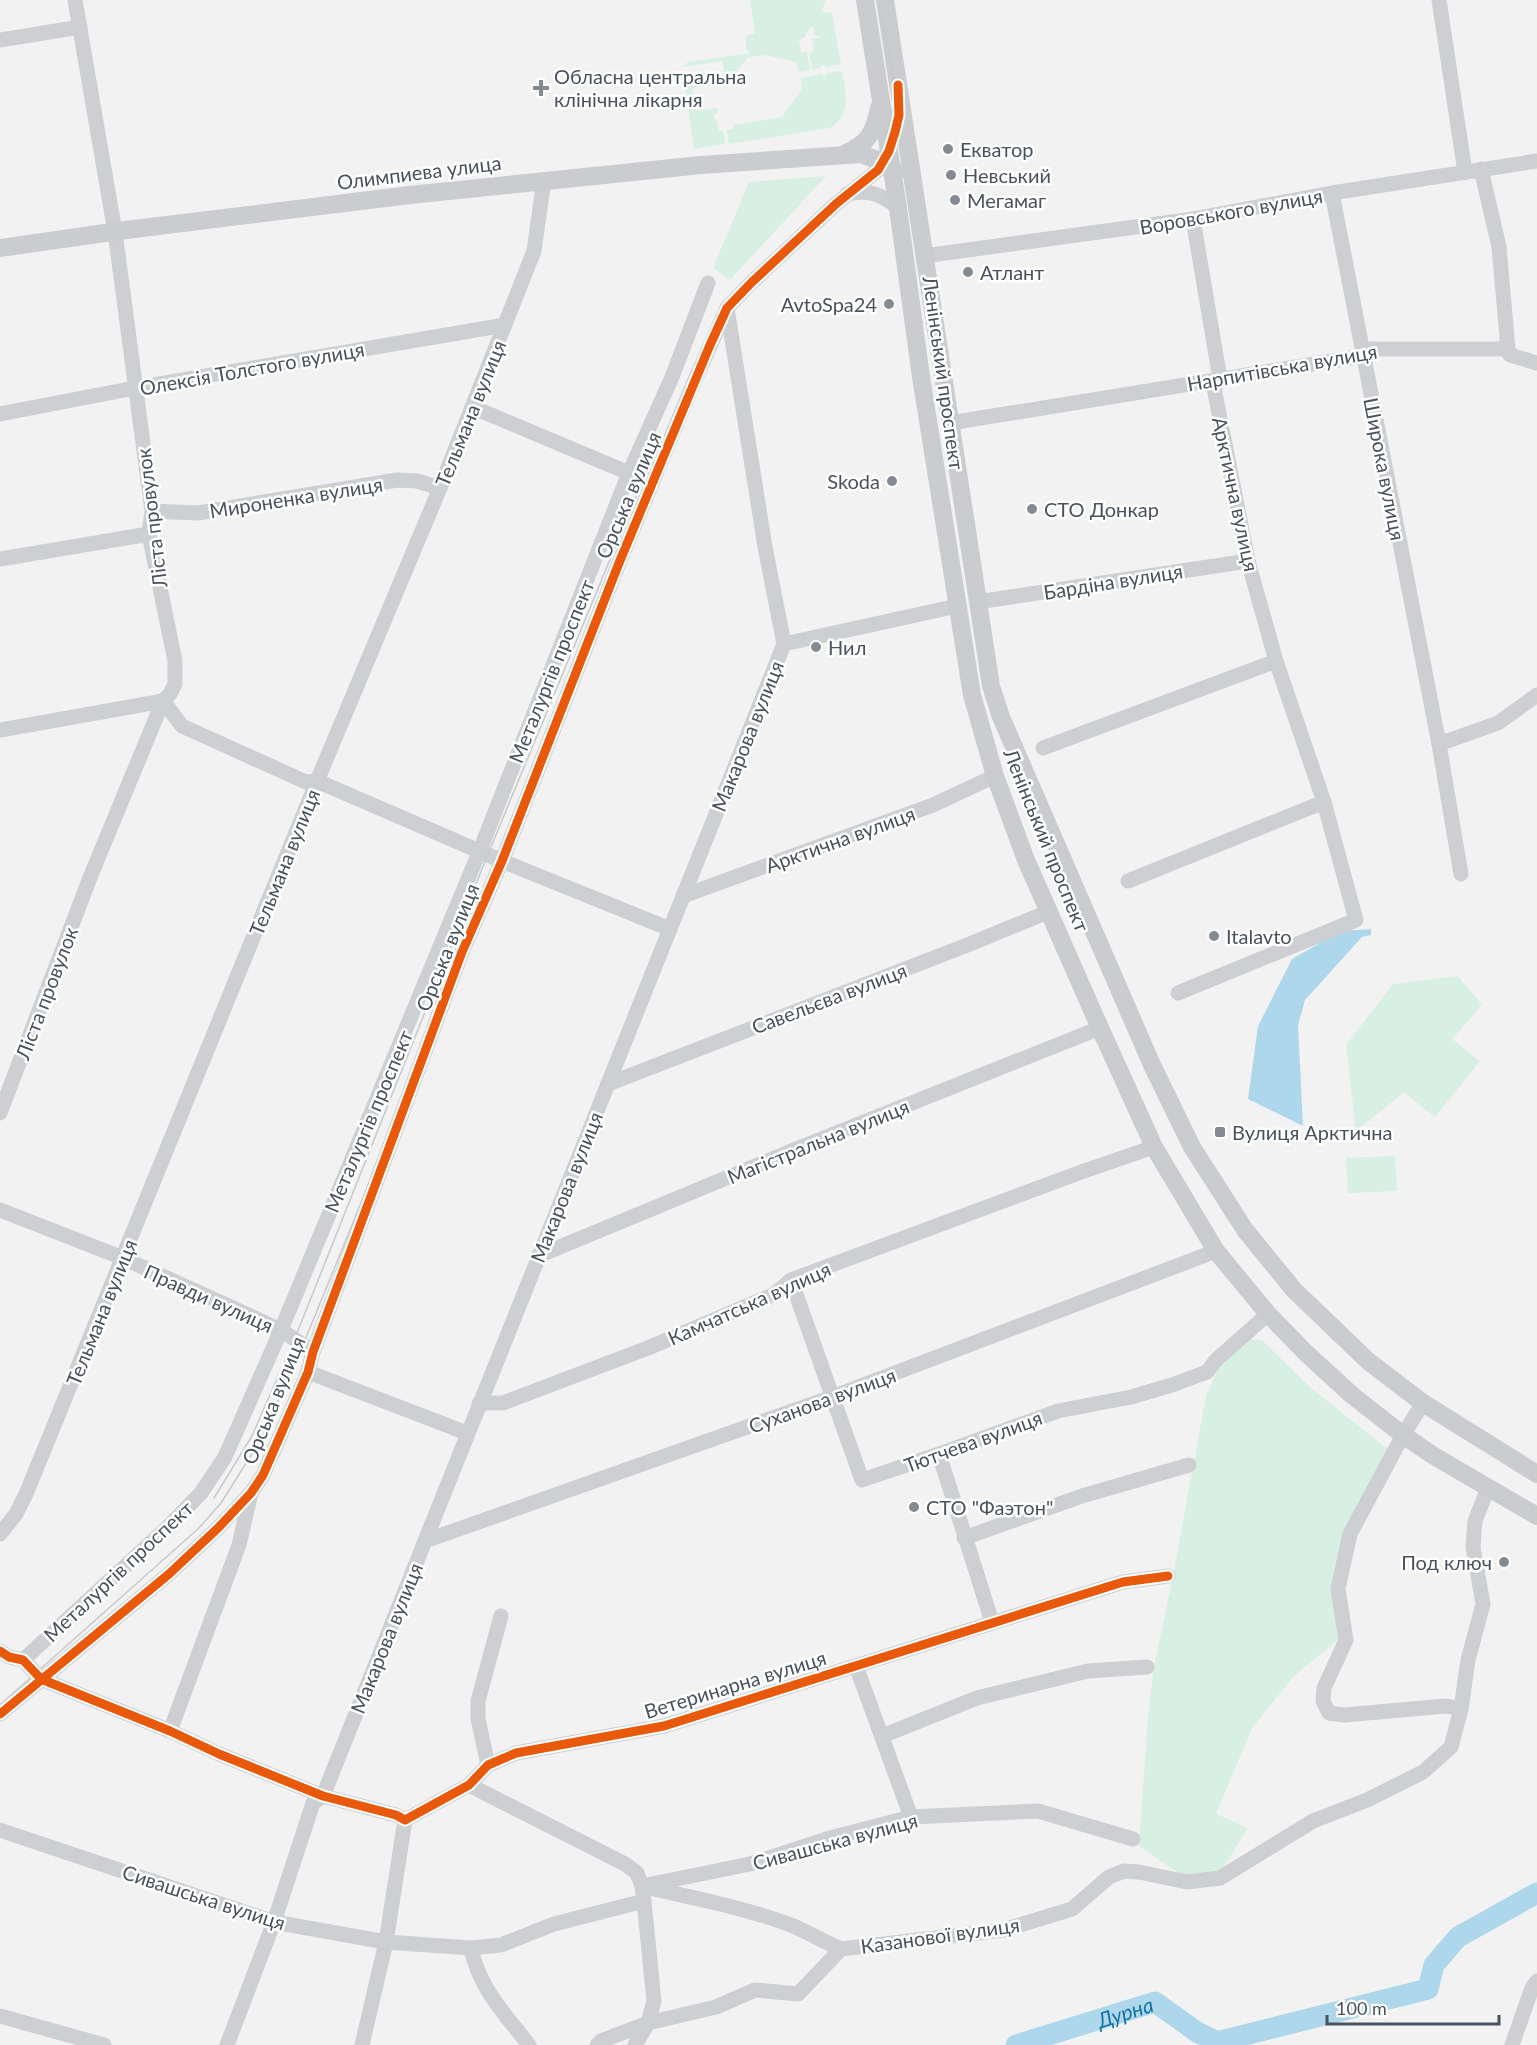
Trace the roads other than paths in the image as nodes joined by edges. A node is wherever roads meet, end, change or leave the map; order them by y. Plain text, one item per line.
1 (75, 0) edge
2 (865, 0) edge
3 (885, 0) edge
4 (1439, 0) edge
5 (80, 27) junction
6 (0, 40) edge
7 (898, 85) junction
8 (880, 102) junction
9 (845, 154) junction
10 (1537, 161) edge
11 (886, 163) junction
12 (1481, 169) junction
13 (1465, 172) junction
14 (544, 180) junction
15 (1332, 193) junction
16 (847, 194) junction
17 (898, 208) junction
18 (917, 217) junction
19 (1193, 219) junction
20 (115, 232) junction
21 (0, 248) edge
22 (924, 255) junction
23 (708, 283) dead end
24 (727, 308) junction
25 (505, 325) junction
26 (1508, 349) junction
27 (1363, 356) junction
28 (1537, 363) edge
29 (1220, 379) junction
30 (135, 388) junction
31 (472, 407) junction
32 (0, 414) edge
33 (950, 423) junction
34 (629, 473) junction
35 (440, 488) junction
36 (152, 511) junction
37 (149, 534) junction
38 (0, 560) edge
39 (1248, 561) junction
40 (977, 602) junction
41 (957, 606) junction
42 (784, 644) junction
43 (1276, 661) junction
44 (1537, 695) edge
45 (163, 701) junction
46 (0, 730) edge
47 (1439, 744) junction
48 (1043, 748) dead end
49 (995, 776) junction
50 (317, 781) junction
51 (1324, 802) junction
52 (480, 850) junction
53 (502, 861) junction
54 (1461, 874) dead end
55 (1128, 881) dead end
56 (683, 896) junction
57 (1050, 910) junction
58 (670, 929) junction
59 (1178, 993) dead end
60 (1100, 1028) junction
61 (1140, 1041) junction
62 (1108, 1046) junction
63 (1152, 1065) junction
64 (1124, 1082) junction
65 (608, 1084) junction
66 (0, 1113) edge
67 (1154, 1147) junction
68 (0, 1210) edge
69 (1216, 1251) junction
70 (538, 1256) junction
71 (123, 1258) junction
72 (791, 1280) junction
73 (1268, 1314) junction
74 (281, 1330) junction
75 (313, 1352) junction
76 (308, 1372) junction
77 (832, 1397) junction
78 (479, 1403) junction
79 (1423, 1403) junction
80 (467, 1432) junction
81 (1403, 1435) junction
82 (939, 1454) junction
83 (1189, 1466) dead end
84 (1537, 1474) edge
85 (1488, 1488) junction
86 (251, 1493) junction
87 (1537, 1516) edge
88 (0, 1534) edge
89 (964, 1538) junction
90 (425, 1541) junction
91 (1168, 1576) dead end
92 (501, 1616) dead end
93 (992, 1622) junction
94 (8, 1659) edge
95 (856, 1666) junction
96 (1147, 1667) dead end
97 (41, 1679) junction
98 (1461, 1709) junction
99 (0, 1714) edge
100 (170, 1731) junction
101 (882, 1736) junction
102 (488, 1765) junction
103 (469, 1785) junction
104 (324, 1796) junction
105 (911, 1817) junction
106 (405, 1820) junction
107 (0, 1830) edge
108 (1133, 1839) dead end
109 (643, 1894) junction
110 (274, 1922) junction
111 (386, 1942) junction
112 (471, 1948) junction
113 (842, 1949) junction
114 (1537, 1981) edge
115 (0, 2016) edge
116 (648, 2023) junction
117 (104, 2045) edge
118 (227, 2045) edge
119 (362, 2045) edge
120 (529, 2045) edge
121 (597, 2045) edge
122 (635, 2045) edge
123 (1512, 2045) edge

1 - 5 street, Ліста провулок
2 - 8 main road
3 - 7 main road, Ленінський проспект
4 - 13 street
5 - 6 street
5 - 20 street, Ліста провулок
7 - 11 street
7 - 18 main road, Ленінський проспект
8 - 9 main road
8 - 11 main road
9 - 11 main road
9 - 14 main road, Олимпиева улица
10 - 12 street, Воровського вулиця
11 - 16 street, Орська вулиця
11 - 17 main road, Ленінський проспект
11 - 18 main road
12 - 13 street, Воровського вулиця
12 - 26 street
13 - 15 street, Воровського вулиця
14 - 20 main road, Олимпиева улица
14 - 25 street, Тельмана вулиця
15 - 19 street, Воровського вулиця
15 - 27 street, Широка вулиця
16 - 17 street
16 - 24 street, Орська вулиця
17 - 41 main road, Ленінський проспект
18 - 22 main road, Ленінський проспект
19 - 22 street, Воровського вулиця
19 - 29 street, Арктична вулиця
20 - 21 main road, Олимпиева улица
20 - 30 street, Ліста провулок
22 - 33 main road, Ленінський проспект
23 - 34 street, Металургів проспект
24 - 42 street, Макарова вулиця
24 - 53 street, Орська вулиця
25 - 30 street, Олексія Толстого вулиця
25 - 31 street, Тельмана вулиця
26 - 27 street, Нарпитівська вулиця
26 - 28 street
27 - 29 street, Нарпитівська вулиця
27 - 47 street, Широка вулиця
29 - 33 street, Нарпитівська вулиця
29 - 39 street, Арктична вулиця
30 - 32 street, Олексія Толстого вулиця
30 - 36 street, Ліста провулок
31 - 34 street
31 - 35 street, Тельмана вулиця
33 - 40 main road, Ленінський проспект
34 - 52 street, Металургів проспект
35 - 36 street, Мироненка вулиця
35 - 50 street, Тельмана вулиця
36 - 37 street, Ліста провулок
37 - 38 street
37 - 45 street, Ліста провулок
39 - 40 street, Бардіна вулиця
39 - 43 street, Арктична вулиця
40 - 61 main road, Ленінський проспект
41 - 42 street
41 - 49 main road, Ленінський проспект
42 - 56 street, Макарова вулиця
43 - 48 street
43 - 51 street, Арктична вулиця
44 - 47 street
45 - 46 street
45 - 50 street
45 - 66 street, Ліста провулок
47 - 54 street, Широка вулиця
49 - 56 street, Арктична вулиця
49 - 57 main road, Ленінський проспект
50 - 52 street
50 - 71 street, Тельмана вулиця
51 - 55 street
51 - 59 street, Арктична вулиця
52 - 53 street
52 - 74 street, Металургів проспект
53 - 58 street
53 - 75 street, Орська вулиця
56 - 58 street, Макарова вулиця
57 - 60 main road, Ленінський проспект
57 - 65 street, Савельєва вулиця
58 - 65 street, Макарова вулиця
60 - 62 main road, Ленінський проспект
60 - 70 street, Магістральна вулиця
61 - 62 main road
61 - 63 main road, Ленінський проспект
62 - 64 main road, Ленінський проспект
63 - 64 main road
63 - 79 main road, Ленінський проспект
64 - 67 main road, Ленінський проспект
65 - 70 street, Макарова вулиця
67 - 69 main road, Ленінський проспект
67 - 72 street, Камчатська вулиця
68 - 71 street, Правди вулиця
69 - 73 main road, Ленінський проспект
69 - 77 street, Суханова вулиця
70 - 78 street, Макарова вулиця
71 - 74 street, Правди вулиця
71 - 88 street, Тельмана вулиця
72 - 77 street, Тютчева вулиця
72 - 78 street, Камчатська вулиця
73 - 81 main road, Ленінський проспект
73 - 82 street, Тютчева вулиця
74 - 75 street, Правди вулиця
74 - 94 street, Металургів проспект
75 - 76 street, Орська вулиця
76 - 80 street
76 - 86 street, Орська вулиця
77 - 82 street, Тютчева вулиця
77 - 90 street, Суханова вулиця
78 - 80 street, Макарова вулиця
79 - 81 street
79 - 84 main road, Ленінський проспект
80 - 90 street, Макарова вулиця
81 - 85 main road, Ленінський проспект
81 - 98 street
82 - 89 street
83 - 89 street
85 - 87 main road, Ленінський проспект
85 - 98 street, Казанової вулиця
86 - 97 street, Орська вулиця
86 - 100 street, Орська вулиця
89 - 93 street
90 - 104 street, Макарова вулиця
91 - 93 street, Ветеринарна вулиця
92 - 102 street
93 - 95 street, Ветеринарна вулиця
94 - 97 street
95 - 101 street
95 - 102 street, Ветеринарна вулиця
96 - 101 street
97 - 99 street, Орська вулиця
97 - 100 street
98 - 113 street, Казанової вулиця
100 - 104 street
101 - 105 street
102 - 103 street, Ветеринарна вулиця
103 - 106 street, Ветеринарна вулиця
103 - 109 street
104 - 106 street
104 - 110 street, Макарова вулиця
105 - 108 street, Сивашська вулиця
105 - 109 street, Сивашська вулиця
106 - 111 street
107 - 110 street, Сивашська вулиця
109 - 112 street, Сивашська вулиця
109 - 113 street, Сивашська вулиця
109 - 116 street
110 - 111 street, Сивашська вулиця
110 - 118 street, Макарова вулиця
111 - 112 street, Сивашська вулиця
111 - 119 street
112 - 120 street
113 - 116 street, Казанової вулиця
114 - 123 street
115 - 117 street
116 - 121 street, Казанової вулиця
116 - 122 street

